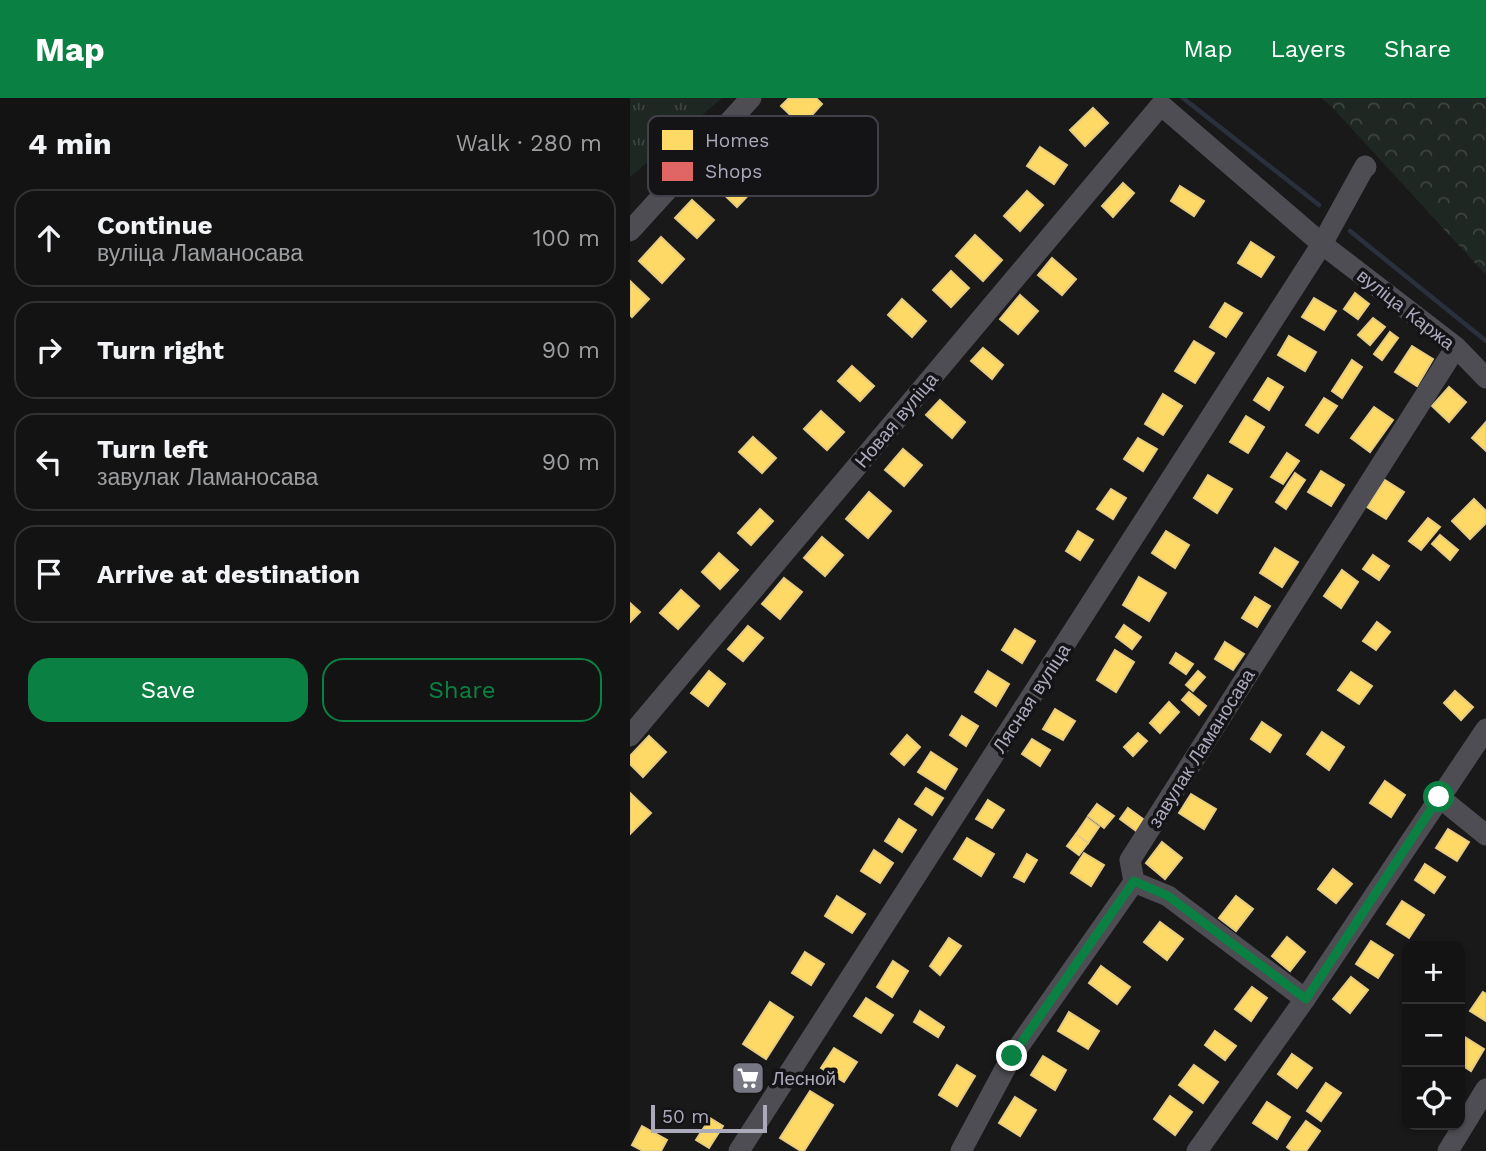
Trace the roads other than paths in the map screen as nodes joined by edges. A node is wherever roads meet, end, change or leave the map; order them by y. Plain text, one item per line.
1 (751, 98) edge
2 (1158, 102) edge
3 (735, 116) edge
4 (1366, 167) dead end
5 (662, 196) edge
6 (630, 231) edge
7 (1322, 244) junction
8 (1456, 347) junction
9 (1486, 378) edge
10 (1486, 729) edge
11 (630, 736) edge
12 (1439, 797) junction
13 (1486, 835) edge
14 (1134, 881) junction
15 (1306, 999) junction
16 (1486, 1089) edge
17 (739, 1151) edge
18 (961, 1151) edge
19 (1197, 1151) edge
20 (1448, 1151) edge

1 - 3 street
2 - 7 street, Новая вуліца
2 - 11 street, Новая вуліца
4 - 7 street, Лясная вуліца
5 - 6 street
7 - 8 street, вуліца Каржа
7 - 17 street, Лясная вуліца
8 - 9 street, вуліца Каржа
8 - 14 street, завулак Ламаносава
10 - 12 street
12 - 13 street
12 - 15 street
14 - 15 street
14 - 18 street, завулак Ламаносава
15 - 19 street
16 - 20 street

